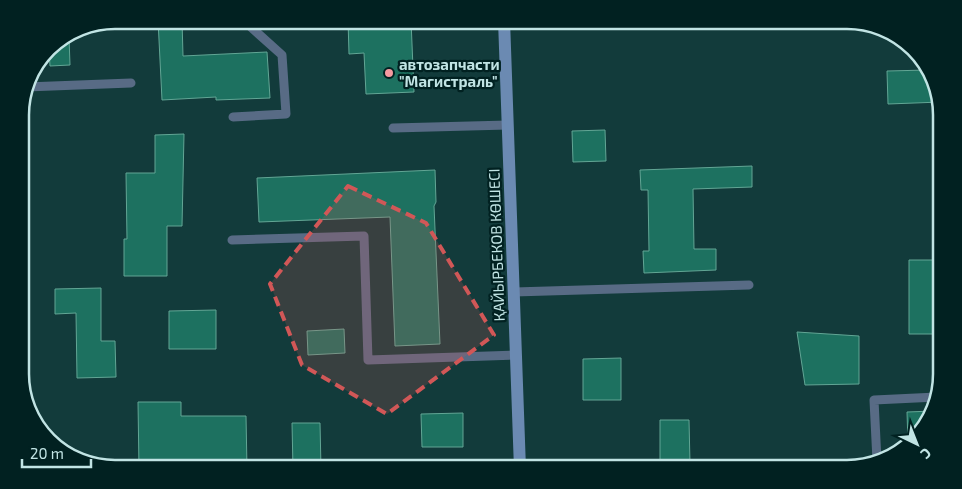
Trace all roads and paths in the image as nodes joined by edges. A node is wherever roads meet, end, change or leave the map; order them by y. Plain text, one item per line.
1 (253, 29) edge
2 (504, 29) edge
3 (131, 83) dead end
4 (34, 87) edge
5 (234, 117) dead end
6 (508, 125) junction
7 (393, 128) dead end
8 (232, 240) dead end
9 (748, 285) dead end
10 (514, 292) junction
11 (516, 355) junction
12 (930, 397) edge
13 (877, 455) edge
14 (520, 460) edge

1 - 5 lane
2 - 6 main road, ҚАЙЫРБЕКОВ КӨШЕСІ
3 - 4 lane
6 - 7 lane
6 - 10 main road, ҚАЙЫРБЕКОВ КӨШЕСІ
8 - 11 lane
9 - 10 lane
10 - 11 main road, ҚАЙЫРБЕКОВ КӨШЕСІ
11 - 14 main road, ҚАЙЫРБЕКОВ КӨШЕСІ
12 - 13 lane

